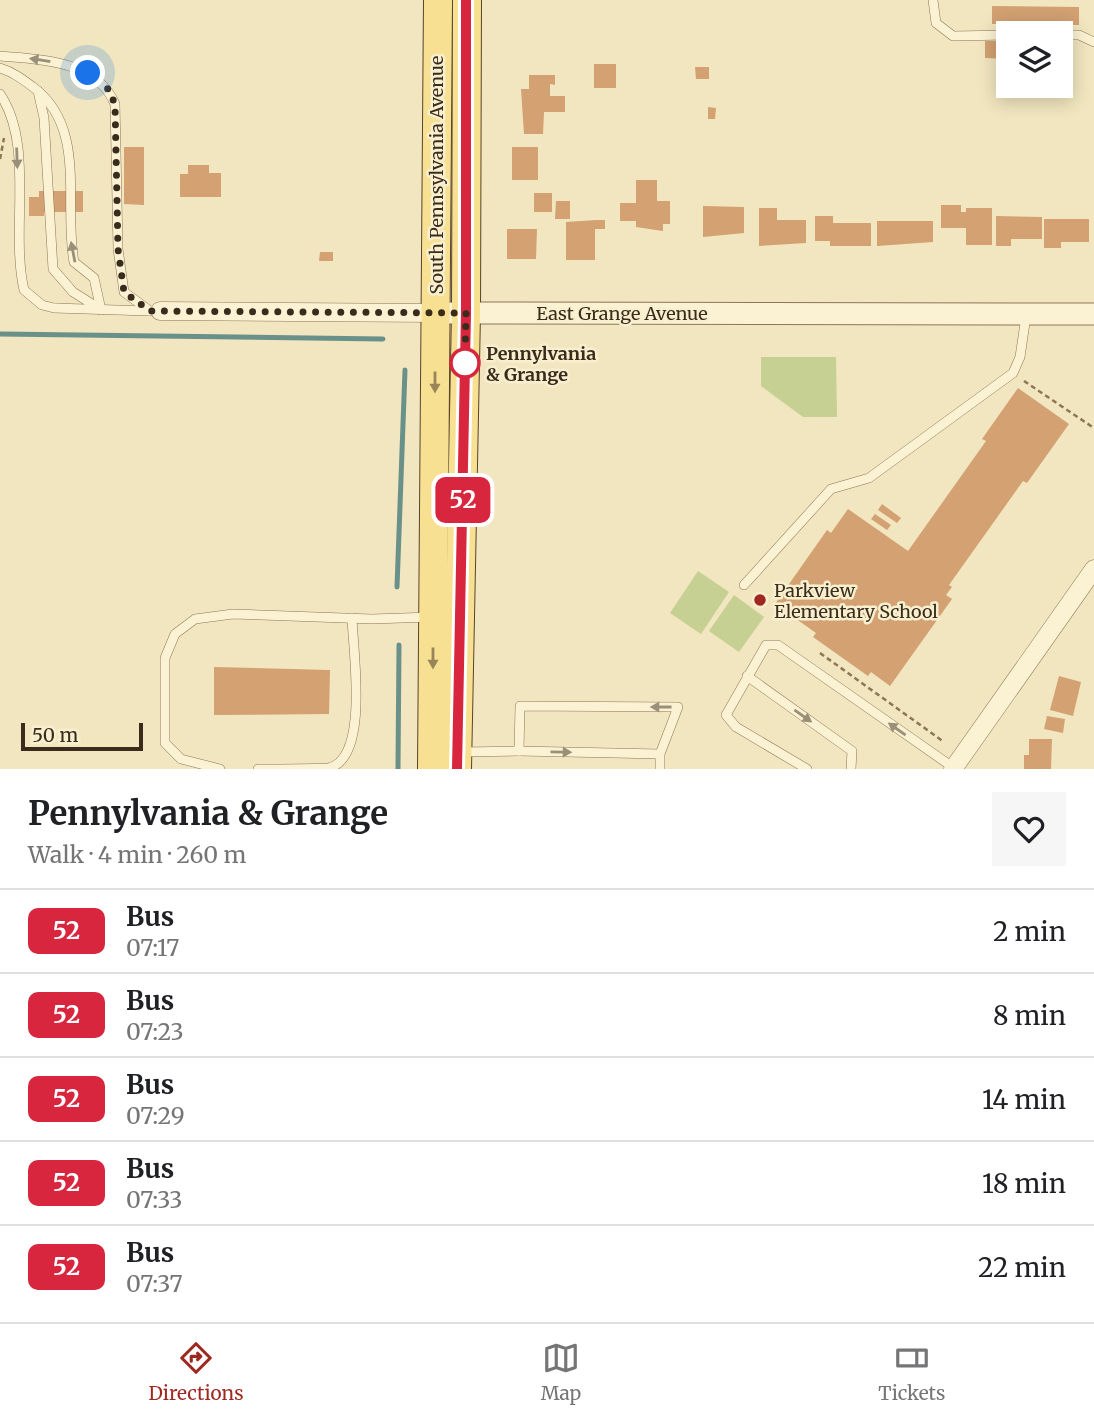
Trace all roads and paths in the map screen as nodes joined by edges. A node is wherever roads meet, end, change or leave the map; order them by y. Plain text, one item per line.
1 (438, 0) edge
2 (467, 0) edge
3 (933, 0) edge
4 (996, 35) edge
5 (1073, 35) edge
6 (1094, 43) edge
7 (0, 56) edge
8 (0, 68) edge
9 (38, 91) junction
10 (0, 94) edge
11 (2, 144) dead end
12 (0, 159) edge
13 (101, 310) junction
14 (155, 311) junction
15 (435, 313) junction
16 (466, 313) junction
17 (1026, 314) junction
18 (1094, 314) edge
19 (1013, 373) junction
20 (1094, 428) edge
21 (1091, 581) edge
22 (744, 585) dead end
23 (433, 617) junction
24 (352, 618) junction
25 (820, 653) dead end
26 (747, 676) junction
27 (944, 742) dead end
28 (519, 751) junction
29 (660, 754) junction
30 (458, 760) edge
31 (953, 768) edge
32 (220, 769) edge
33 (258, 769) edge
34 (432, 769) edge
35 (660, 769) edge
36 (807, 769) edge
37 (851, 769) edge

1 - 15 main road, South Pennsylvania Avenue
2 - 16 main road, South Pennsylvania Avenue
3 - 4 lane
5 - 6 lane
14 -> 7 lane
8 - 9 lane
13 -> 9 lane
9 - 13 lane
10 -> 13 lane
11 - 12 path
13 - 14 lane
14 - 15 street, East Grange Avenue
15 - 16 street, East Grange Avenue
15 -> 23 main road, South Pennsylvania Avenue
16 - 17 street, East Grange Avenue
16 - 30 main road, South Pennsylvania Avenue
17 - 18 street, East Grange Avenue
17 - 19 lane
19 - 20 path
19 - 22 lane
21 - 31 street
23 - 24 lane
23 -> 34 main road, South Pennsylvania Avenue
24 - 32 lane
24 - 33 lane
25 - 27 path
31 -> 26 lane
26 - 36 lane
26 -> 37 lane
28 -> 29 lane
29 -> 28 lane
28 - 30 lane
29 - 35 lane

